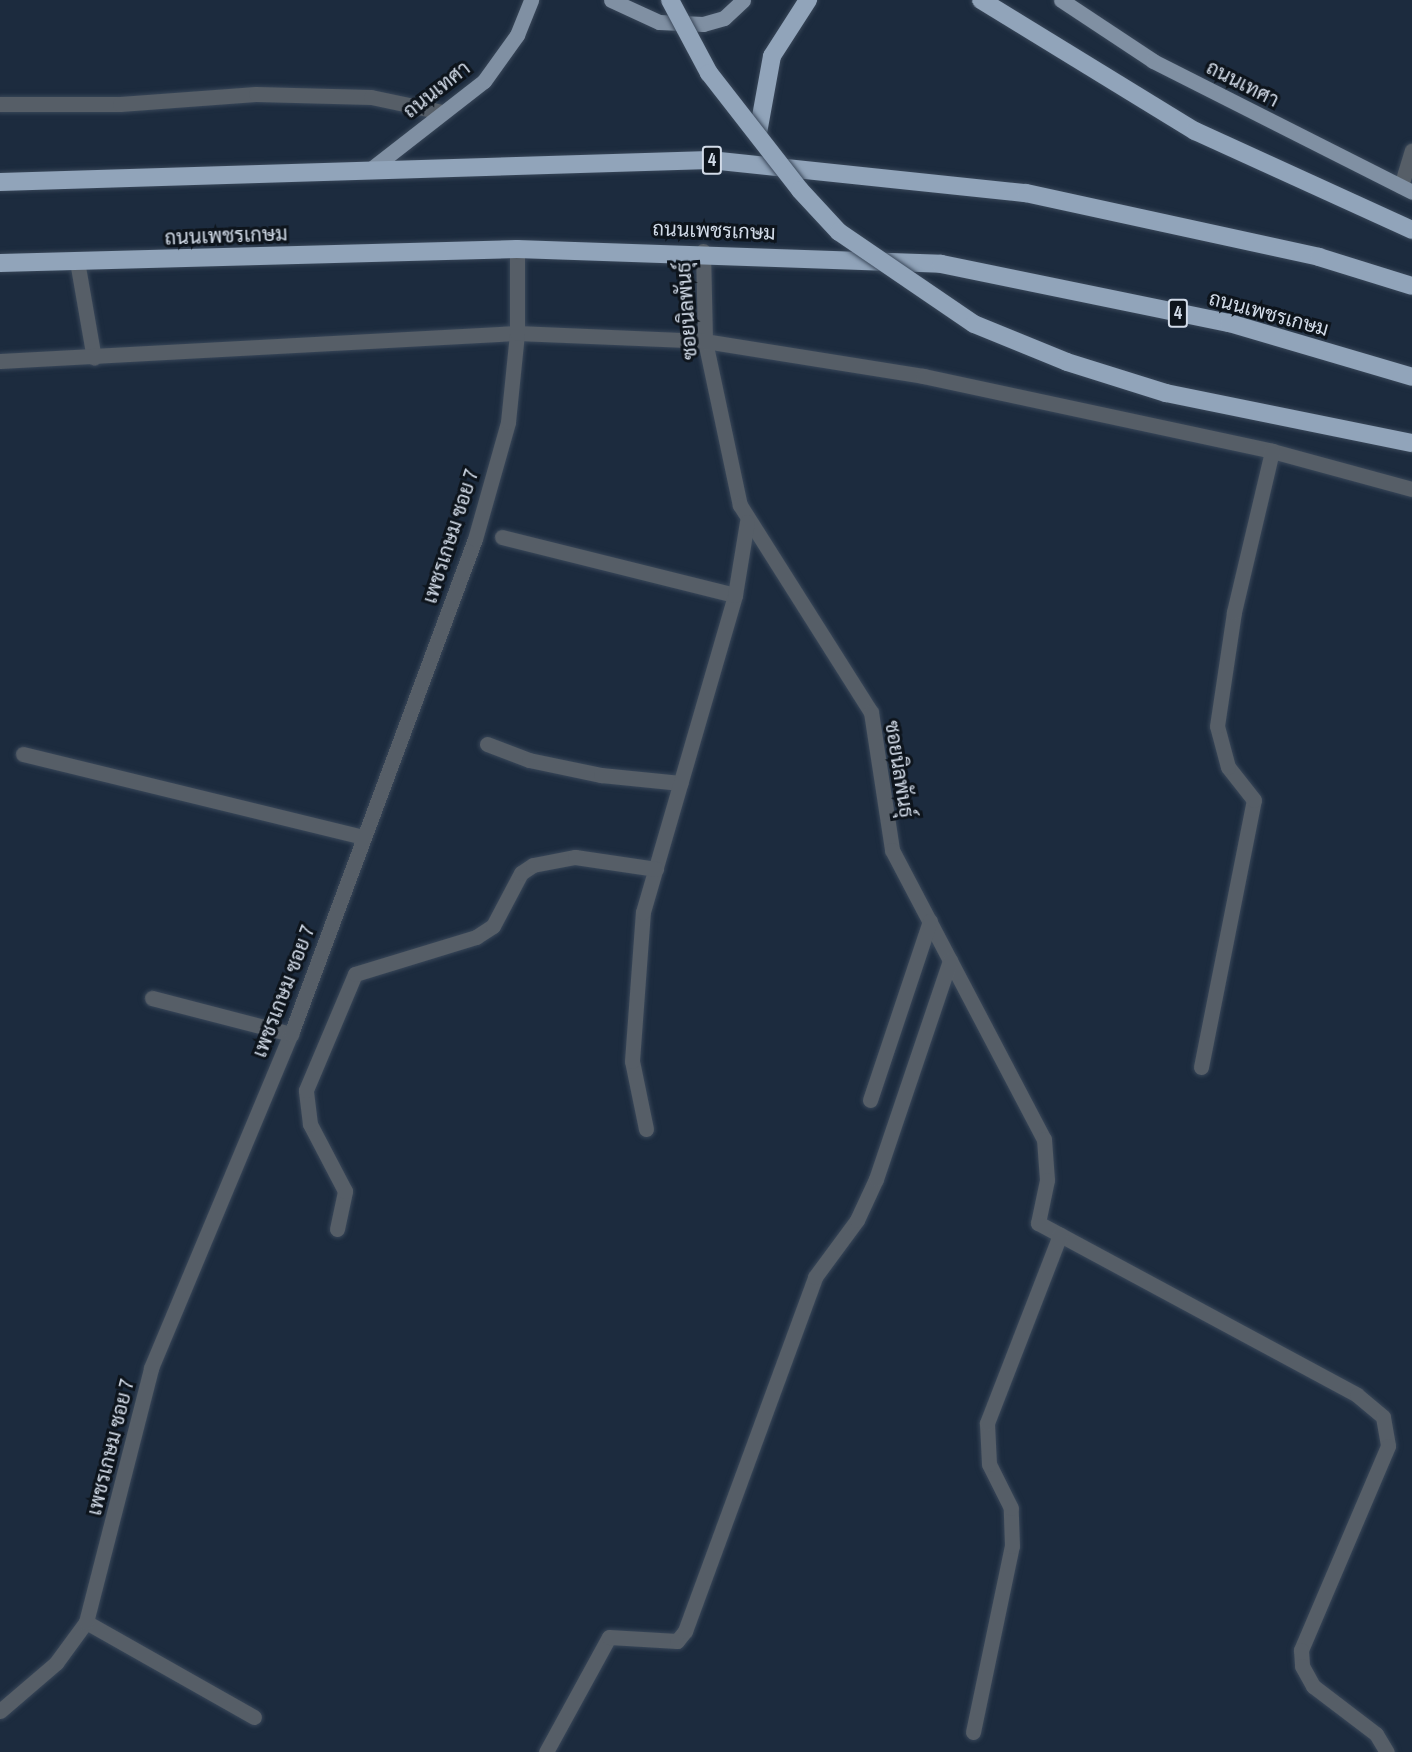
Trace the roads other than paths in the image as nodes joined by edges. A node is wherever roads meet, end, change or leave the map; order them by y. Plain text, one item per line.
1 (531, 0) edge
2 (611, 0) edge
3 (670, 0) edge
4 (743, 0) edge
5 (808, 0) edge
6 (981, 0) edge
7 (1061, 0) edge
8 (0, 104) edge
9 (442, 112) junction
10 (758, 133) junction
11 (1412, 151) edge
12 (371, 169) junction
13 (0, 182) edge
14 (1406, 189) edge
15 (1412, 230) edge
16 (517, 249) junction
17 (703, 251) junction
18 (77, 261) junction
19 (0, 263) edge
20 (1412, 286) edge
21 (517, 333) junction
22 (705, 340) junction
23 (94, 358) junction
24 (0, 361) edge
25 (1412, 377) edge
26 (1412, 443) edge
27 (1272, 451) junction
28 (1412, 489) edge
29 (747, 522) junction
30 (502, 537) dead end
31 (735, 595) junction
32 (487, 744) dead end
33 (23, 754) dead end
34 (681, 783) junction
35 (363, 837) junction
36 (656, 869) junction
37 (930, 921) junction
38 (950, 960) junction
39 (152, 998) dead end
40 (291, 1034) junction
41 (1201, 1067) dead end
42 (870, 1100) dead end
43 (646, 1129) dead end
44 (337, 1229) dead end
45 (1060, 1235) junction
46 (86, 1622) junction
47 (0, 1711) edge
48 (254, 1717) dead end
49 (973, 1732) dead end
50 (546, 1752) edge
51 (1387, 1752) edge

1 - 9 main road, ถนนเทศา
2 - 4 main road
3 - 10 highway, bridge
5 - 10 highway
6 - 15 highway
7 - 14 main road, ถนนเทศา
8 - 9 street
9 - 12 main road, ถนนเทศา
10 - 26 highway, bridge
11 - 14 street
12 - 13 highway, 4
12 - 20 highway, 4
16 - 17 highway, ถนนเพชรเกษม / 4
16 - 18 highway, ถนนเพชรเกษม / 4
16 - 21 street, เพชรเกษม ซอย 7
17 - 22 street, ซอยนิลพันธุ์
17 - 25 highway, ถนนเพชรเกษม / 4
18 - 19 highway, ถนนเพชรเกษม / 4
18 - 23 street
21 - 22 street
21 - 23 street
21 - 35 street, เพชรเกษม ซอย 7
22 - 27 street
22 - 29 street, ซอยนิลพันธุ์
23 - 24 street
27 - 28 street
27 - 41 street
29 - 31 street
29 - 37 street, ซอยนิลพันธุ์
30 - 31 street
31 - 34 street
32 - 34 street
33 - 35 street
34 - 36 street
35 - 40 street, เพชรเกษม ซอย 7
36 - 43 street
36 - 44 street
37 - 38 street, ซอยนิลพันธุ์
37 - 42 street
38 - 45 street, ซอยนิลพันธุ์
38 - 50 street
39 - 40 street
40 - 46 street, เพชรเกษม ซอย 7
45 - 49 street
45 - 51 street
46 - 47 street, เพชรเกษม ซอย 7
46 - 48 street

